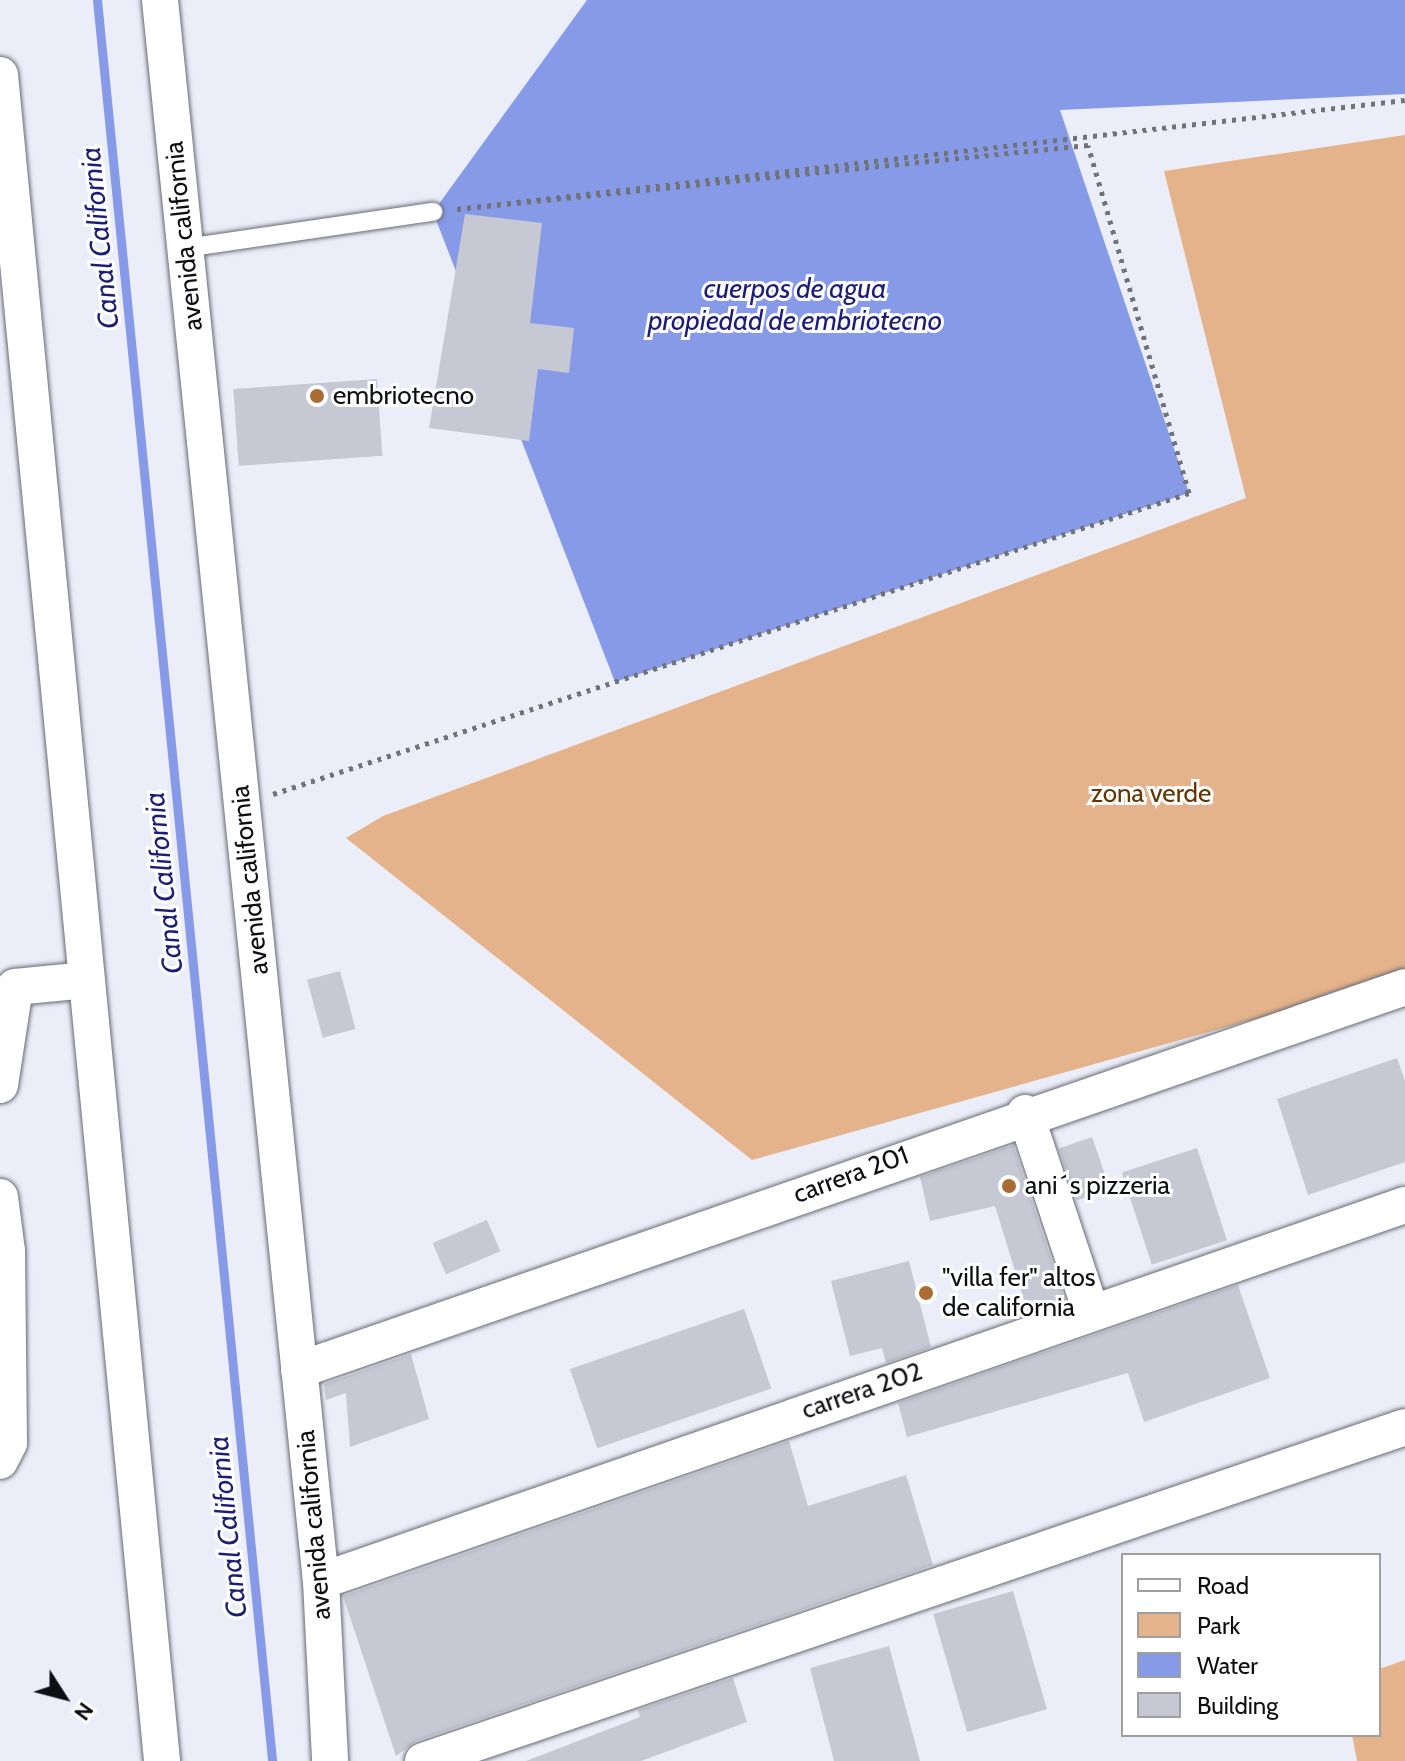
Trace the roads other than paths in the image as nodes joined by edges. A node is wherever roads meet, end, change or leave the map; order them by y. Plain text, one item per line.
1 (160, 0) edge
2 (0, 75) edge
3 (433, 212) road end
4 (185, 248) junction
5 (87, 980) junction
6 (1405, 987) edge
7 (7, 988) edge
8 (0, 1085) edge
9 (1025, 1113) junction
10 (0, 1197) edge
11 (1405, 1205) edge
12 (1091, 1311) junction
13 (299, 1370) junction
14 (1405, 1427) edge
15 (0, 1461) edge
16 (321, 1581) junction
17 (162, 1761) edge
18 (330, 1761) edge
19 (423, 1761) edge

1 - 4 street, avenida california
2 - 5 street
3 - 4 lane
4 - 13 street, avenida california
5 - 7 street
5 - 17 street
6 - 9 street, carrera 201
7 - 8 street
9 - 12 street
9 - 13 street, carrera 201
10 - 15 street
11 - 12 street, carrera 202
12 - 16 street, carrera 202
13 - 16 street, avenida california
14 - 19 street
16 - 18 street, avenida california

